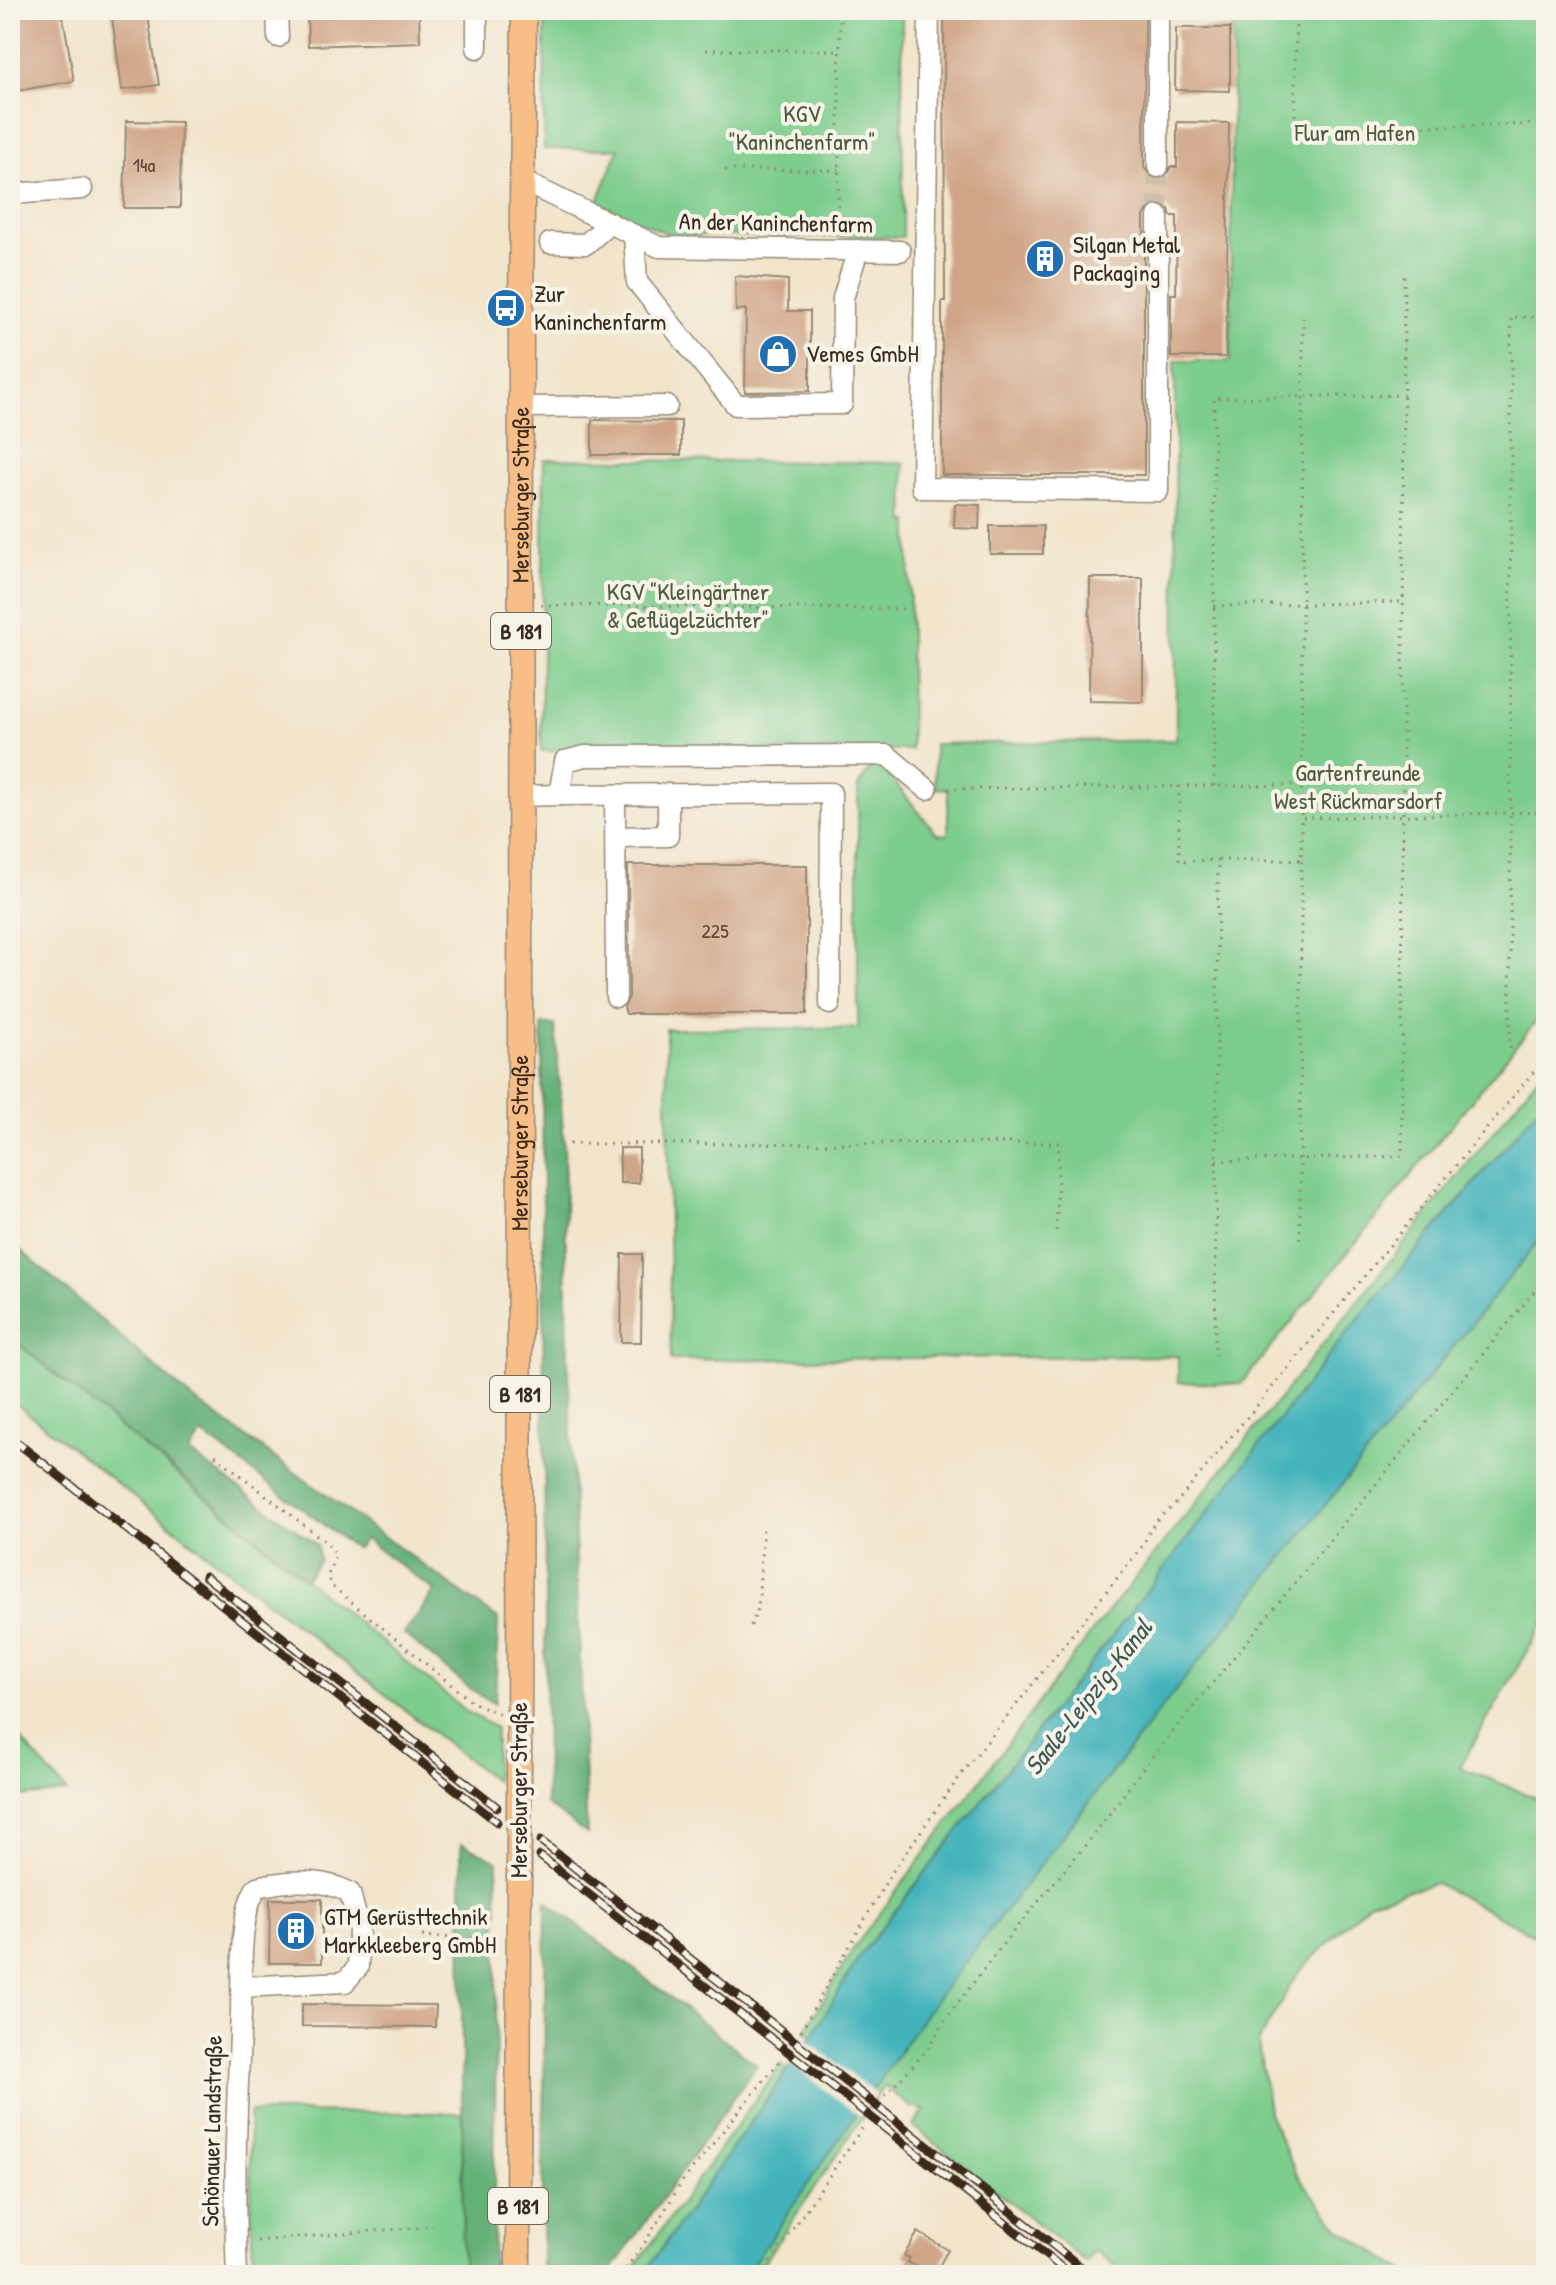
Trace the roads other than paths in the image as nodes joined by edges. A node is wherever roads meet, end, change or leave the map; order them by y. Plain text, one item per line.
1 (277, 10) edge
2 (477, 10) edge
3 (524, 10) edge
4 (929, 10) edge
5 (1158, 10) edge
6 (278, 37) dead end
7 (477, 48) dead end
8 (1158, 167) tunnel mouth
9 (522, 181) junction
10 (82, 189) dead end
11 (10, 194) edge
12 (1158, 216) tunnel mouth
13 (610, 223) junction
14 (634, 235) junction
15 (550, 243) dead end
16 (848, 250) junction
17 (900, 251) dead end
18 (667, 406) dead end
19 (521, 407) junction
20 (927, 789) road end
21 (668, 794) junction
22 (559, 795) junction
23 (615, 795) junction
24 (521, 796) junction
25 (616, 837) junction
26 (616, 997) dead end
27 (830, 1004) dead end
28 (242, 1987) junction
29 (237, 2275) edge
30 (518, 2275) edge

1 - 6 street
2 - 7 street
3 - 9 main road, Merseburger Straße / B 181
4 - 12 street
5 - 8 street
9 - 13 street, An der Kaninchenfarm
9 - 19 main road, Merseburger Straße / B 181
10 - 11 street
13 - 14 street, An der Kaninchenfarm
13 - 15 street
14 - 16 street, An der Kaninchenfarm
14 - 16 street
16 - 17 street, An der Kaninchenfarm
18 - 19 street
19 - 24 main road, Merseburger Straße / B 181
20 - 22 street
21 - 23 street
21 - 25 street
21 - 27 street
22 - 23 street
22 - 24 street
23 - 25 street
24 - 30 main road, Merseburger Straße / B 181, bridge
25 - 26 street
28 - 28 street, Schönauer Landstraße
28 - 29 street, Schönauer Landstraße

